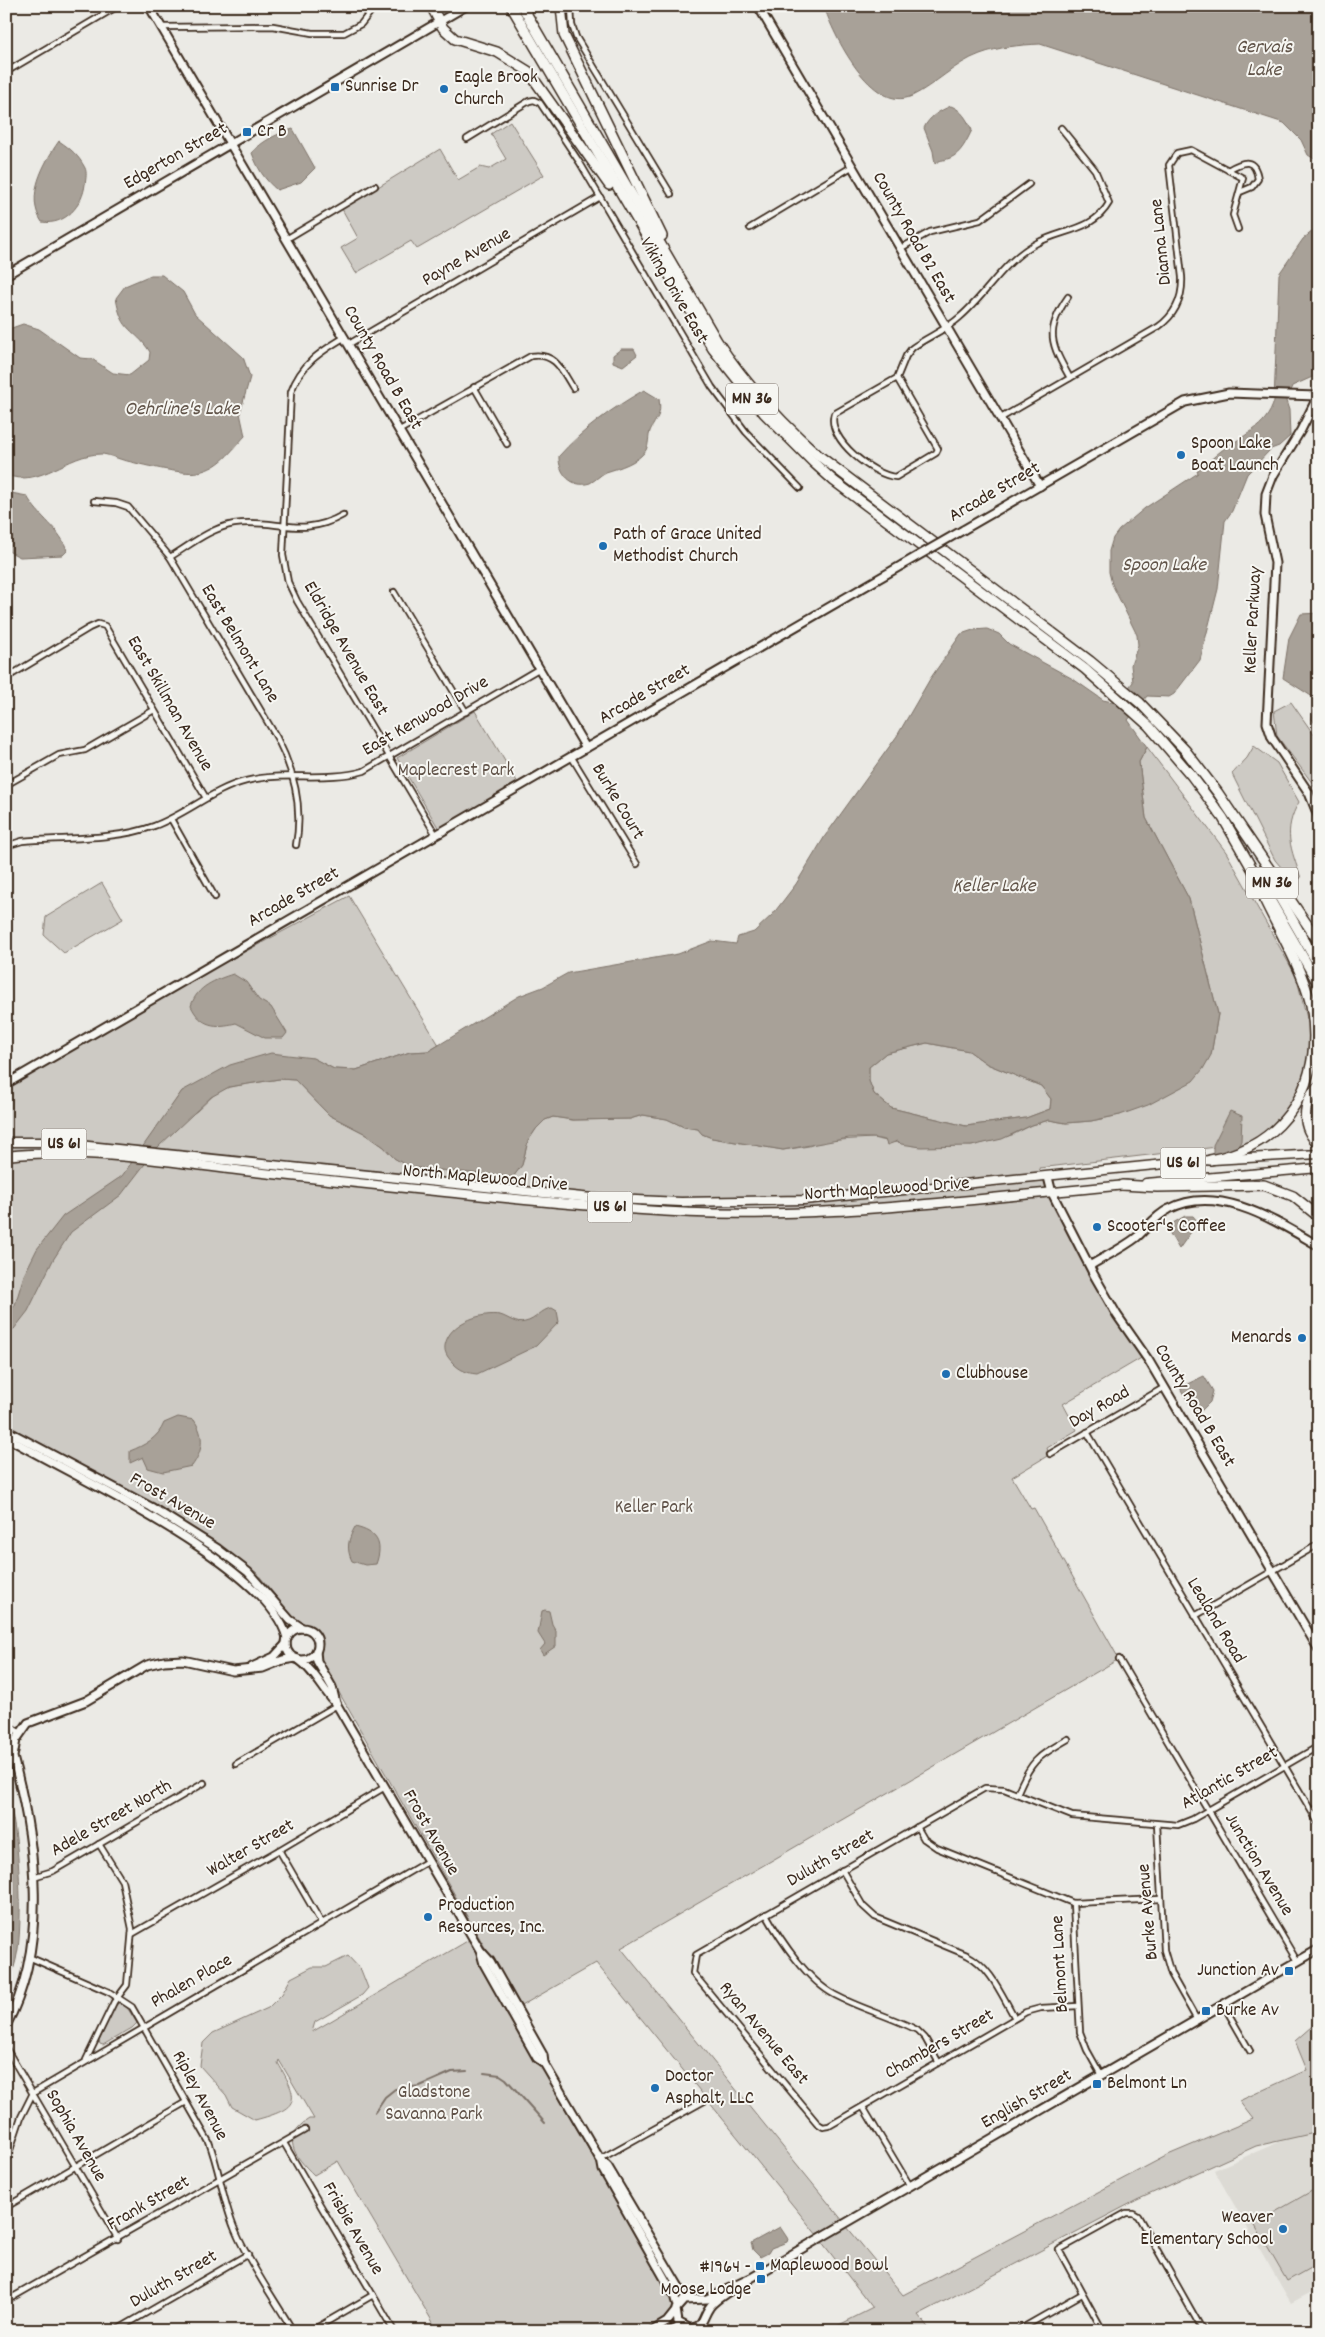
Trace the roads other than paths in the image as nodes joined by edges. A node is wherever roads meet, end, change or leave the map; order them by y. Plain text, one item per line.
1 (118, 6) edge
2 (149, 6) edge
3 (375, 6) edge
4 (431, 6) edge
5 (466, 6) edge
6 (511, 6) edge
7 (522, 6) edge
8 (561, 6) edge
9 (571, 6) edge
10 (758, 6) edge
11 (438, 22) junction
12 (162, 27) junction
13 (6, 72) edge
14 (1061, 128) dead end
15 (467, 139) dead end
16 (231, 143) junction
17 (853, 166) junction
18 (1228, 170) junction
19 (1029, 184) dead end
20 (375, 186) dead end
21 (1240, 192) junction
22 (671, 194) dead end
23 (600, 197) junction
24 (750, 228) dead end
25 (1238, 228) dead end
26 (288, 238) junction
27 (649, 243) junction
28 (901, 248) junction
29 (6, 275) edge
30 (1068, 297) dead end
31 (693, 301) junction
32 (946, 327) junction
33 (345, 337) junction
34 (349, 344) junction
35 (897, 378) junction
36 (1070, 378) junction
37 (474, 387) junction
38 (573, 388) dead end
39 (1318, 395) edge
40 (1001, 418) junction
41 (400, 430) junction
42 (507, 444) dead end
43 (1040, 486) junction
44 (800, 488) dead end
45 (94, 501) dead end
46 (343, 514) dead end
47 (283, 526) junction
48 (170, 557) junction
49 (394, 592) dead end
50 (540, 668) junction
51 (6, 678) edge
52 (154, 710) junction
53 (466, 712) junction
54 (586, 748) junction
55 (571, 756) junction
56 (390, 758) junction
57 (292, 777) junction
58 (6, 785) edge
59 (206, 798) junction
60 (1223, 800) junction
61 (1319, 818) edge
62 (170, 819) junction
63 (436, 835) junction
64 (1236, 839) junction
65 (296, 845) dead end
66 (6, 846) edge
67 (637, 864) dead end
68 (215, 896) dead end
69 (1319, 942) edge
70 (1319, 966) edge
71 (1319, 985) edge
72 (6, 1084) edge
73 (1319, 1086) edge
74 (6, 1142) edge
75 (1319, 1144) edge
76 (1319, 1154) edge
77 (6, 1156) edge
78 (1210, 1160) junction
79 (1319, 1168) edge
80 (1048, 1177) junction
81 (1122, 1185) junction
82 (1052, 1193) junction
83 (1319, 1217) edge
84 (1319, 1246) edge
85 (1091, 1265) junction
86 (1165, 1387) junction
87 (6, 1430) edge
88 (1087, 1432) junction
89 (6, 1437) edge
90 (1050, 1454) dead end
91 (1319, 1544) edge
92 (1272, 1570) junction
93 (1195, 1616) junction
94 (302, 1628) junction
95 (287, 1641) junction
96 (317, 1649) junction
97 (1319, 1650) edge
98 (297, 1659) junction
99 (1119, 1659) dead end
100 (246, 1670) junction
101 (337, 1706) junction
102 (6, 1724) edge
103 (19, 1732) junction
104 (1068, 1739) dead end
105 (1319, 1746) edge
106 (236, 1764) dead end
107 (1284, 1766) junction
108 (204, 1783) dead end
109 (385, 1787) junction
110 (980, 1790) joint
111 (1017, 1794) junction
112 (1208, 1810) junction
113 (1158, 1824) junction
114 (1319, 1824) edge
115 (917, 1827) junction
116 (99, 1844) junction
117 (279, 1850) junction
118 (428, 1861) junction
119 (842, 1870) junction
120 (33, 1877) junction
121 (1161, 1899) junction
122 (1073, 1903) junction
123 (766, 1914) junction
124 (322, 1924) junction
125 (132, 1934) junction
126 (1319, 1949) edge
127 (696, 1955) joint
128 (30, 1958) junction
129 (1297, 1961) junction
130 (118, 1997) junction
131 (1223, 2004) junction
132 (1078, 2006) junction
133 (1015, 2018) junction
134 (1197, 2020) junction
135 (6, 2026) edge
136 (145, 2027) junction
137 (6, 2048) edge
138 (1250, 2051) dead end
139 (85, 2062) junction
140 (939, 2062) junction
141 (1101, 2075) junction
142 (33, 2093) junction
143 (706, 2100) dead end
144 (186, 2102) junction
145 (862, 2107) junction
146 (823, 2127) joint
147 (305, 2130) dead end
148 (284, 2143) junction
149 (7, 2159) edge
150 (600, 2159) junction
151 (75, 2166) junction
152 (220, 2180) junction
153 (910, 2186) junction
154 (6, 2207) edge
155 (118, 2239) junction
156 (248, 2254) junction
157 (751, 2278) junction
158 (1082, 2294) junction
159 (373, 2295) junction
160 (689, 2298) junction
161 (697, 2300) junction
162 (6, 2301) edge
163 (676, 2309) junction
164 (705, 2317) junction
165 (687, 2328) edge
166 (1102, 2330) edge
167 (115, 2331) edge
168 (293, 2331) edge
169 (311, 2331) edge
170 (394, 2331) edge
171 (652, 2331) edge
172 (672, 2331) edge
173 (705, 2331) edge
174 (1017, 2331) edge
175 (1203, 2331) edge

1 - 13 street
2 - 12 street, County Road B East
3 - 12 street
4 - 11 highway
5 - 11 street, Edgerton Street
6 - 27 highway, MN 36
7 - 31 highway, MN 36
8 - 31 highway
9 - 22 street
10 - 17 street, County Road B2 East
11 - 16 street, Edgerton Street
11 - 27 highway
12 - 16 street, County Road B East
14 - 32 street
15 - 23 street, Viking Drive East
16 - 26 street, County Road B East
16 - 29 street, Edgerton Street
17 - 24 street
17 - 28 street, County Road B2 East
18 - 21 street, Dianna Lane
18 - 21 street
18 - 36 street, Dianna Lane
19 - 28 street
20 - 26 street
21 - 25 street
23 - 34 street, Payne Avenue
23 - 44 street, Viking Drive East
26 - 33 street, County Road B East
27 - 64 highway, MN 36
28 - 32 street, County Road B2 East
30 - 36 street
31 - 60 highway, MN 36
32 - 35 street
32 - 40 street, County Road B2 East
33 - 34 street, County Road B East
33 - 47 street, Eldridge Avenue East
34 - 41 street, County Road B East
35 - 35 street
36 - 40 street, Dianna Lane
37 - 38 street
37 - 41 street
37 - 42 street
39 - 43 street, Arcade Street
39 - 61 street, Keller Parkway
40 - 43 street, County Road B2 East
41 - 50 street, County Road B East
43 - 54 street, Arcade Street, bridge
45 - 48 street, East Belmont Lane
46 - 47 street
47 - 48 street
47 - 56 street, Eldridge Avenue East
48 - 57 street, East Belmont Lane
49 - 53 street
50 - 53 street, East Kenwood Drive
50 - 54 street, County Road B East
51 - 52 street, East Skillman Avenue
52 - 58 street
52 - 59 street, East Skillman Avenue
53 - 56 street, East Kenwood Drive
54 - 55 street, Arcade Street
55 - 63 street, Arcade Street
55 - 67 street, Burke Court
56 - 57 street, East Kenwood Drive
56 - 63 street, Eldridge Avenue East
57 - 59 street, East Kenwood Drive
57 - 65 street, East Belmont Lane
59 - 62 street, East Kenwood Drive
60 - 69 highway
60 - 70 highway, MN 36
62 - 66 street, East Kenwood Drive
62 - 68 street
63 - 72 street, Arcade Street
64 - 71 highway, MN 36
64 - 78 highway
73 - 75 highway
74 - 80 main road, North Maplewood Drive / US 61
76 - 78 main road, US 61
77 - 82 main road, North Maplewood Drive / US 61
78 - 80 main road, US 61
79 - 81 main road, US 61
80 - 82 street, County Road B East
81 - 82 main road, US 61
81 - 83 highway
82 - 85 street, County Road B East
84 - 85 street
85 - 86 street, County Road B East
86 - 88 street, Day Road
86 - 92 street, County Road B East
87 - 94 street, Frost Avenue
88 - 90 street, Day Road
88 - 93 street, Lealand Road
89 - 95 street, Frost Avenue
91 - 92 street
92 - 93 street
92 - 97 street, County Road B East
93 - 107 street, Lealand Road
94 - 95 street
94 - 96 street
95 - 98 street
95 - 100 street
96 - 98 street
96 - 101 street, Frost Avenue
98 - 100 street
98 - 101 street, Frost Avenue
99 - 112 street, Junction Avenue
100 - 103 street
101 - 106 street
101 - 109 street, Frost Avenue
102 - 103 street
103 - 120 street
104 - 111 street
105 - 107 street, Atlantic Street
107 - 112 street, Atlantic Street
107 - 114 street, Lealand Road
108 - 116 street, Adele Street North
109 - 117 street, Walter Street
109 - 118 street, Frost Avenue
110 - 111 street, Atlantic Street
110 - 115 street, Duluth Street
111 - 113 street, Atlantic Street
112 - 113 street, Atlantic Street
112 - 129 street, Junction Avenue
113 - 121 street, Burke Avenue
115 - 119 street, Duluth Street
115 - 122 street, Belmont Lane
116 - 120 street, Adele Street North
116 - 125 street
117 - 124 street
117 - 125 street, Walter Street
118 - 124 street, Phalen Place
118 - 150 street, Frost Avenue
119 - 123 street, Duluth Street
119 - 133 street
120 - 128 street
121 - 122 street
121 - 134 street, Burke Avenue
122 - 132 street, Belmont Lane
123 - 127 street, Duluth Street
123 - 140 street
124 - 136 street, Phalen Place
125 - 130 street
126 - 129 street, English Street
127 - 146 street, Ryan Avenue East
128 - 130 street, Ripley Avenue
128 - 135 street
129 - 131 street, English Street
130 - 136 street, Ripley Avenue
130 - 139 street
131 - 134 street, English Street
131 - 138 street
132 - 133 street, Chambers Street
132 - 141 street, Belmont Lane
133 - 140 street, Chambers Street
134 - 141 street, English Street
136 - 139 street, Phalen Place
136 - 144 street, Ripley Avenue
137 - 142 street, Sophia Avenue
139 - 142 street, Phalen Place
140 - 145 street, Chambers Street
141 - 153 street, English Street
142 - 149 street
142 - 151 street, Sophia Avenue
143 - 150 street
144 - 151 street
144 - 152 street, Ripley Avenue
145 - 146 street, Chambers Street
145 - 153 street
147 - 148 street, Frank Street
148 - 152 street, Frank Street
148 - 159 street, Frisbie Avenue
150 - 160 street, Frost Avenue
150 - 163 street, Frost Avenue
151 - 154 street
151 - 155 street, Sophia Avenue
152 - 155 street, Frank Street
152 - 156 street, Ripley Avenue
153 - 157 street, English Street
155 - 162 street, Frank Street
156 - 167 street, Duluth Street
156 - 168 street, Ripley Avenue
157 - 161 street, English Street
157 - 164 street, English Street
158 - 166 street
158 - 174 street
158 - 175 street
159 - 169 street
159 - 170 street, Frisbie Avenue
160 - 161 street
160 - 163 street
161 - 164 street
163 - 165 street
163 - 171 street
164 - 165 street
164 - 173 street
165 - 172 street

